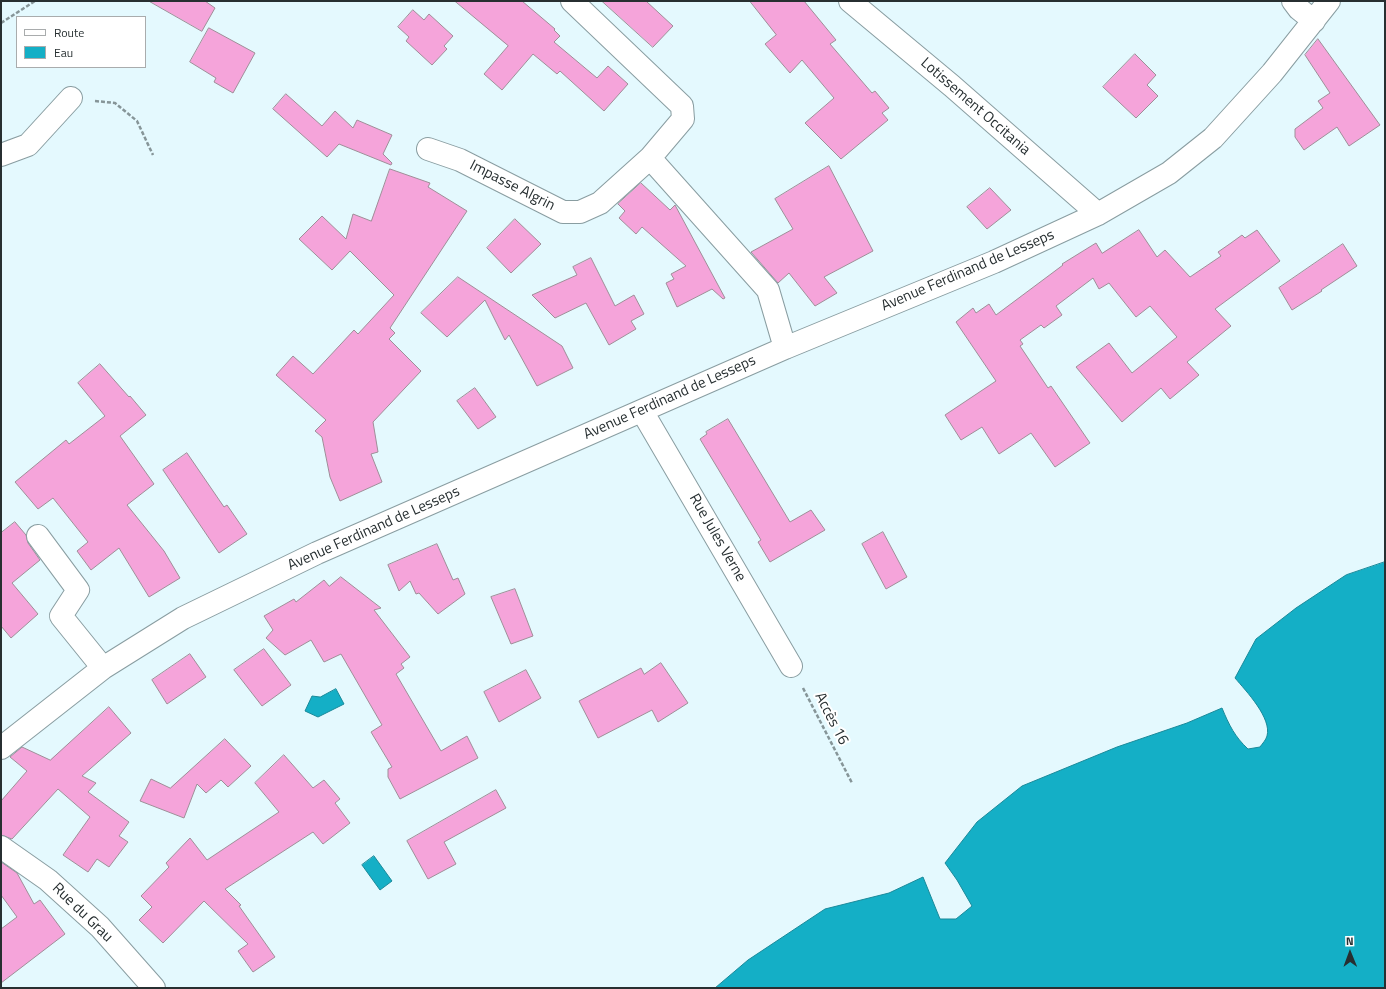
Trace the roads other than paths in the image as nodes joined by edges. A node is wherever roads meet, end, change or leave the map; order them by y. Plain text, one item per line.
1 (572, 1) edge
2 (850, 1) edge
3 (1293, 1) edge
4 (1329, 1) edge
5 (1314, 21) junction
6 (71, 98) road end
7 (428, 150) dead end
8 (1, 155) edge
9 (650, 158) junction
10 (1098, 214) junction
11 (784, 348) junction
12 (642, 411) junction
13 (38, 536) dead end
14 (791, 666) road end
15 (103, 668) junction
16 (1, 748) edge
17 (1, 847) edge
18 (154, 988) edge

1 - 9 street, Impasse Algrin
2 - 10 street, Lotissement Occitania
3 - 5 street
4 - 5 street, Avenue Ferdinand de Lesseps
5 - 10 street, Avenue Ferdinand de Lesseps
6 - 8 street
7 - 9 street, Impasse Algrin
9 - 11 street
10 - 11 street, Avenue Ferdinand de Lesseps
11 - 12 street, Avenue Ferdinand de Lesseps
12 - 14 street, Rue Jules Verne
12 - 15 street, Avenue Ferdinand de Lesseps
13 - 15 street
15 - 16 street, Avenue Ferdinand de Lesseps
17 - 18 street, Rue du Grau

